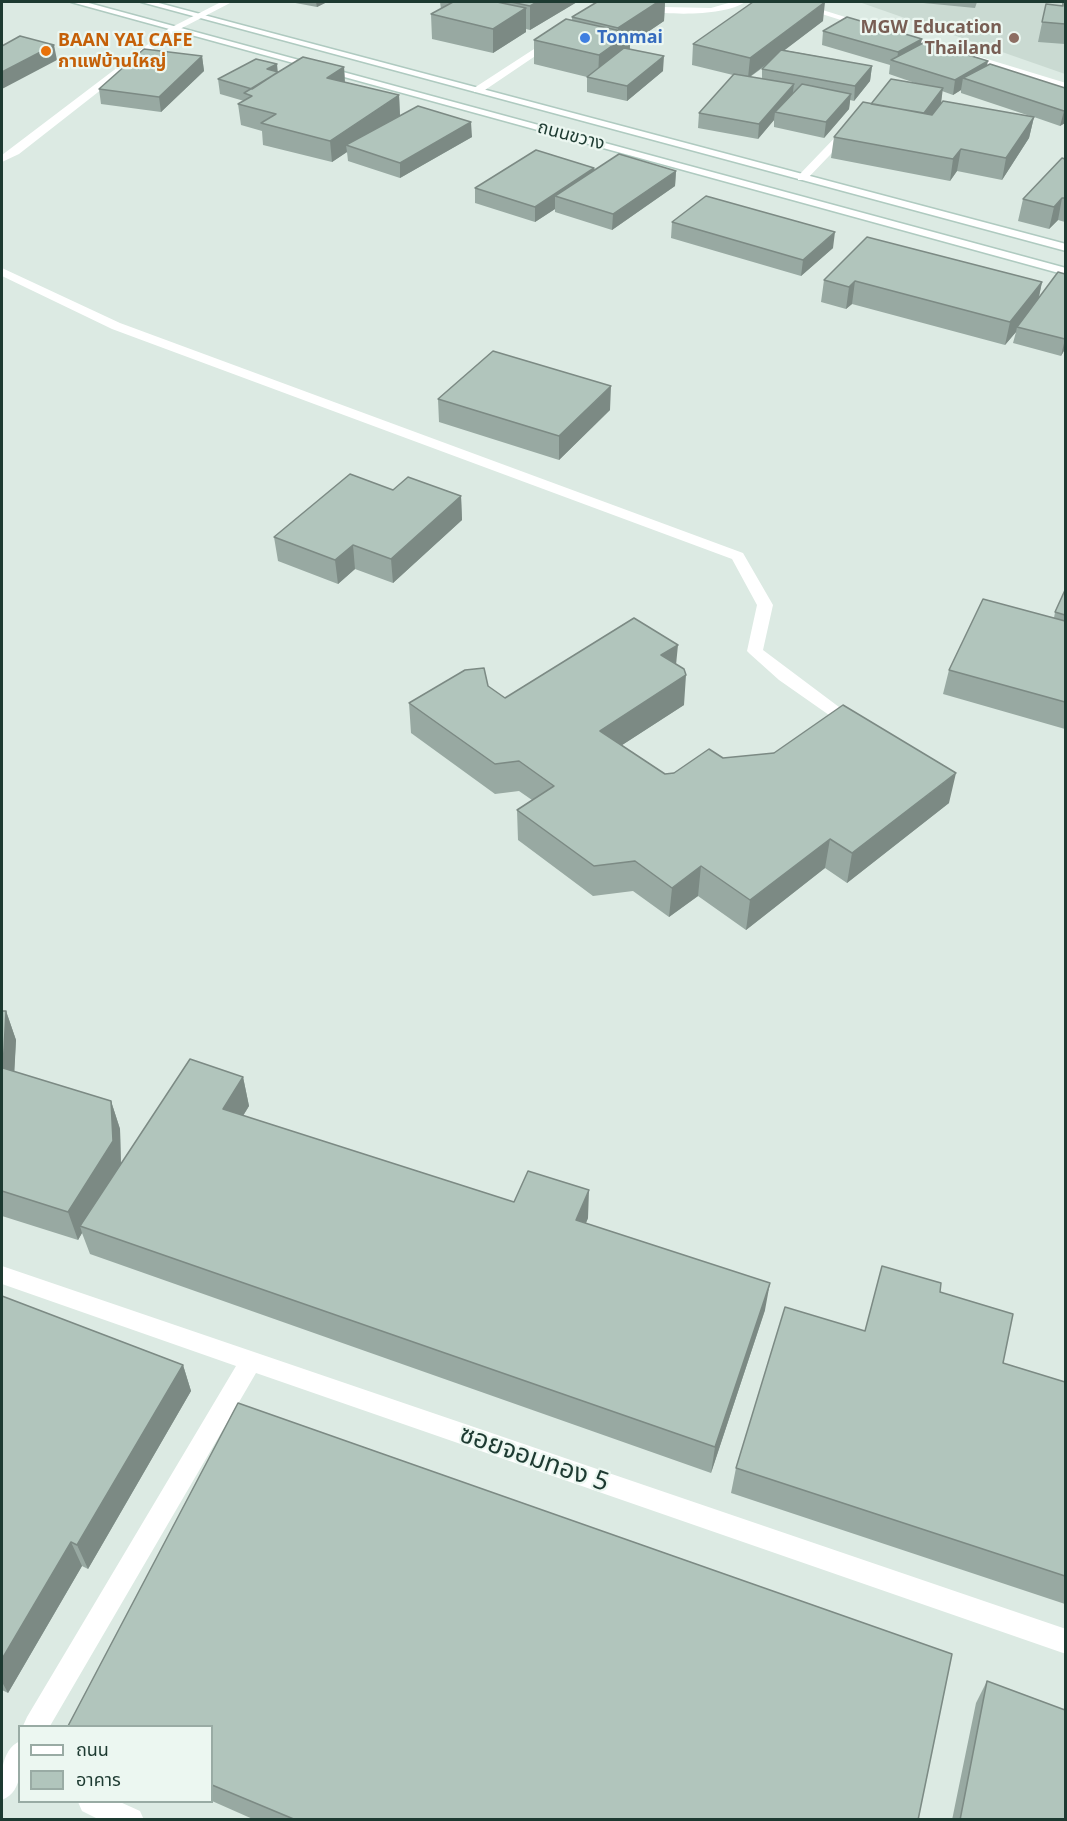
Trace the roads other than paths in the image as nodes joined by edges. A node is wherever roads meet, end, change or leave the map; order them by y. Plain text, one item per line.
1 (76, 2) edge
2 (146, 2) edge
3 (227, 2) edge
4 (625, 2) edge
5 (740, 2) edge
6 (789, 2) edge
7 (199, 16) junction
8 (175, 28) junction
9 (878, 28) edge
10 (565, 32) edge
11 (889, 32) edge
12 (1065, 86) edge
13 (478, 90) junction
14 (859, 118) edge
15 (2, 159) edge
16 (802, 178) junction
17 (1065, 248) edge
18 (2, 272) edge
19 (1065, 272) edge
20 (868, 734) edge
21 (2, 1275) edge
22 (251, 1361) junction
23 (1065, 1642) edge
24 (37, 1725) edge
25 (93, 1803) edge
26 (131, 1820) edge

1 - 8 main road, ถนนขวาง
2 - 7 main road, ถนนขวาง
3 - 7 main road
4 - 5 main road
6 - 9 main road
7 - 8 main road
7 - 13 main road, ถนนขวาง
8 - 15 main road
8 - 19 main road, ถนนขวาง
10 - 13 main road
11 - 12 main road
13 - 16 main road, ถนนขวาง
14 - 16 main road
16 - 17 main road, ถนนขวาง
18 - 20 main road
21 - 22 main road, ซอยจอมทอง 5
22 - 23 main road, ซอยจอมทอง 5
22 - 24 main road
25 - 26 main road

